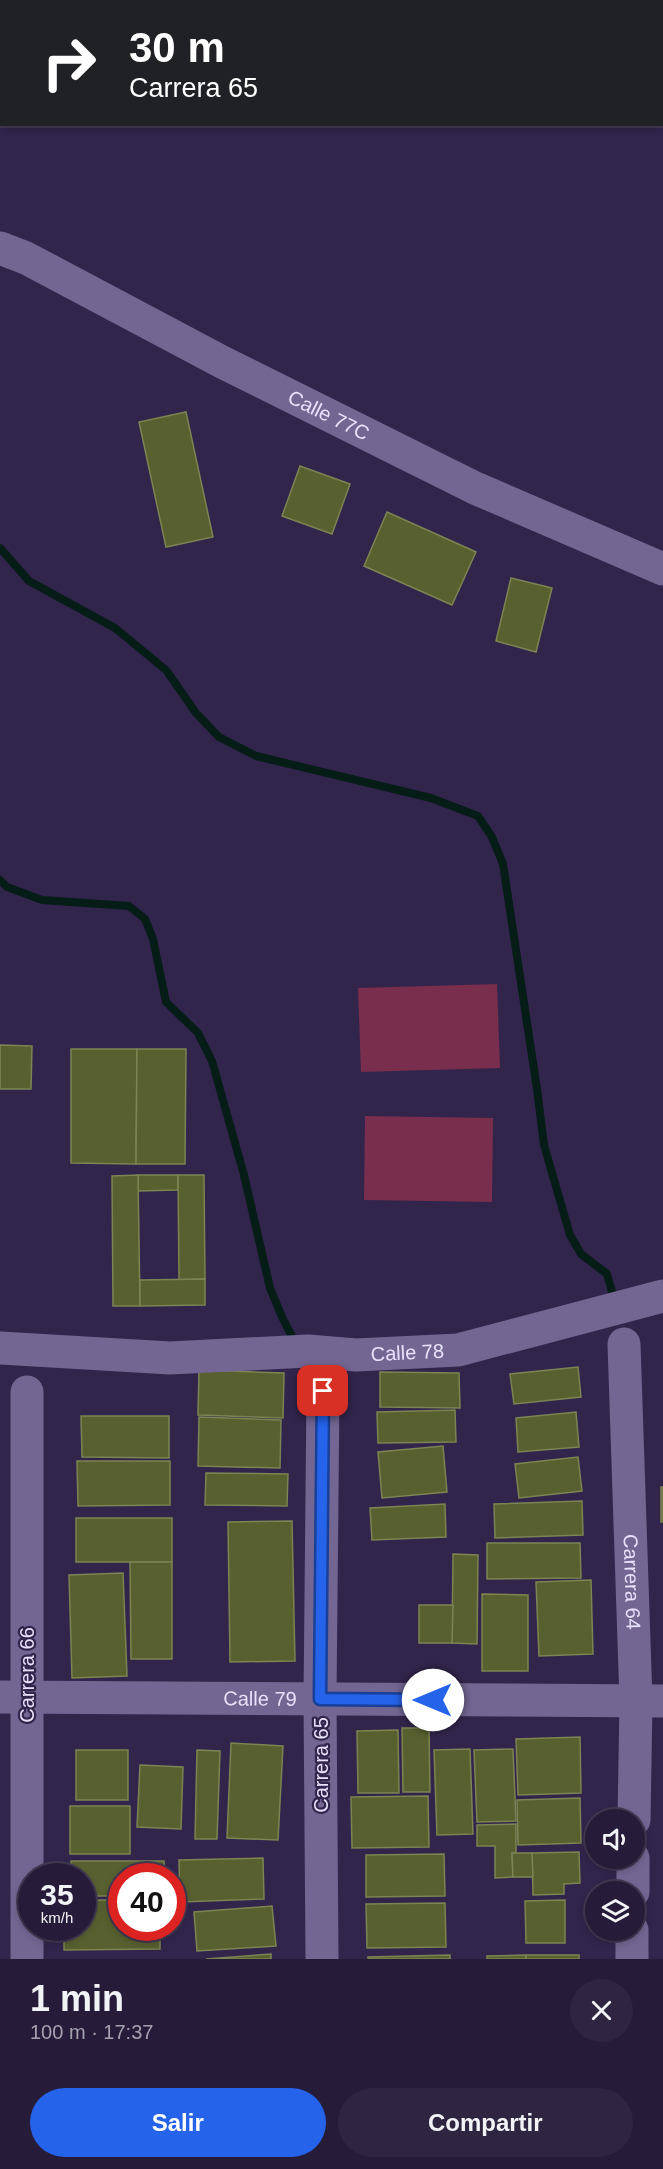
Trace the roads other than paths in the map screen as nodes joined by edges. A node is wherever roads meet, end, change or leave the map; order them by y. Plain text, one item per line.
1 (0, 248) edge
2 (663, 569) edge
3 (663, 1296) edge
4 (624, 1344) dead end
5 (0, 1348) edge
6 (323, 1391) dead end
7 (27, 1392) dead end
8 (14, 1697) edge
9 (320, 1699) junction
10 (649, 1701) edge
11 (635, 1809) edge
12 (632, 1941) edge
13 (27, 1959) edge
14 (322, 1959) edge
15 (632, 1959) edge

1 - 2 street, Calle 77C
3 - 5 street, Calle 78
4 - 10 street, Carrera 64
6 - 9 street, Carrera 65
7 - 8 street, Carrera 66
8 - 9 street, Calle 79
8 - 13 street, Carrera 66
9 - 10 street, Calle 79
9 - 14 street, Carrera 65
10 - 11 street, Carrera 64
12 - 15 street

